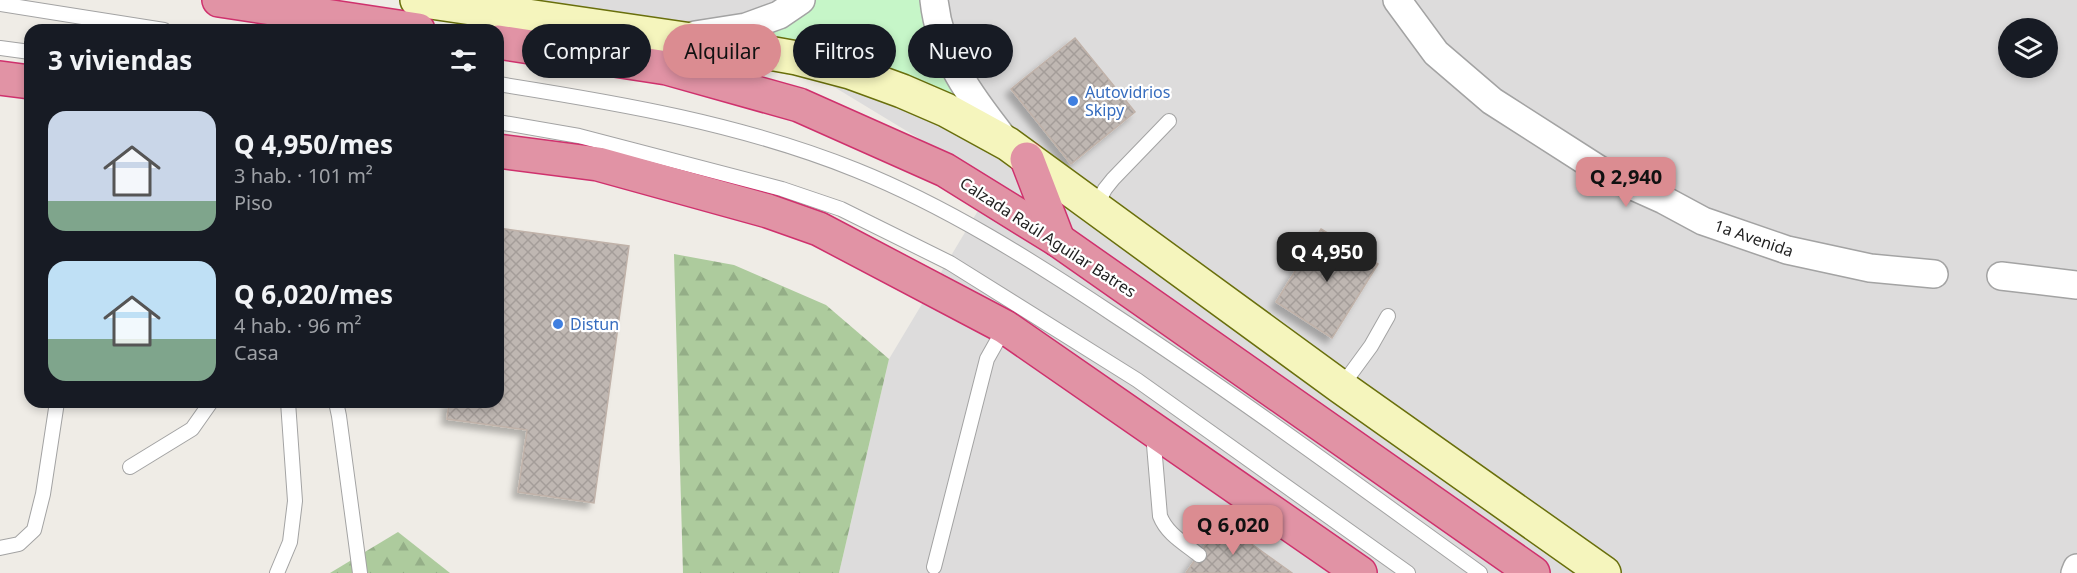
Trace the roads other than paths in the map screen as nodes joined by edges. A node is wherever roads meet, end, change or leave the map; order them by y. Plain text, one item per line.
1 (219, 0) edge
2 (417, 0) edge
3 (801, 0) edge
4 (934, 0) edge
5 (1397, 0) edge
6 (0, 4) edge
7 (126, 24) edge
8 (378, 24) edge
9 (754, 24) edge
10 (663, 36) edge
11 (504, 43) edge
12 (0, 48) edge
13 (24, 51) edge
14 (781, 55) edge
15 (0, 78) edge
16 (24, 81) edge
17 (504, 85) edge
18 (1169, 121) dead end
19 (504, 123) edge
20 (1018, 151) junction
21 (504, 152) edge
22 (1095, 208) junction
23 (1058, 240) junction
24 (1934, 274) dead end
25 (2001, 276) dead end
26 (2077, 285) edge
27 (1388, 316) dead end
28 (1005, 327) junction
29 (1341, 387) junction
30 (56, 408) edge
31 (207, 408) edge
32 (288, 408) edge
33 (337, 408) edge
34 (1152, 428) junction
35 (130, 467) dead end
36 (0, 548) edge
37 (1199, 555) dead end
38 (934, 567) dead end
39 (2077, 568) edge
40 (278, 573) edge
41 (360, 573) edge
42 (1360, 573) edge
43 (1408, 573) edge
44 (1480, 573) edge
45 (1533, 573) edge
46 (1605, 573) edge
47 (2075, 573) edge

1 - 8 highway
2 - 10 street
3 - 9 street
4 - 20 street
5 - 24 street, 1a Avenida
6 - 7 lane
11 - 23 highway, Calzada Raúl Aguilar Batres
12 - 13 lane
14 - 20 street
15 - 16 highway
17 - 44 lane
18 - 22 lane
19 - 43 lane
20 - 22 street
20 - 23 highway
21 - 28 highway
22 - 29 street
23 - 45 highway, Calzada Raúl Aguilar Batres
25 - 26 street
27 - 29 lane
28 - 34 highway
28 - 38 lane
29 - 46 street
30 - 36 lane
31 - 35 lane
32 - 40 lane
33 - 41 lane
34 - 37 lane
34 - 42 highway
39 - 47 street

